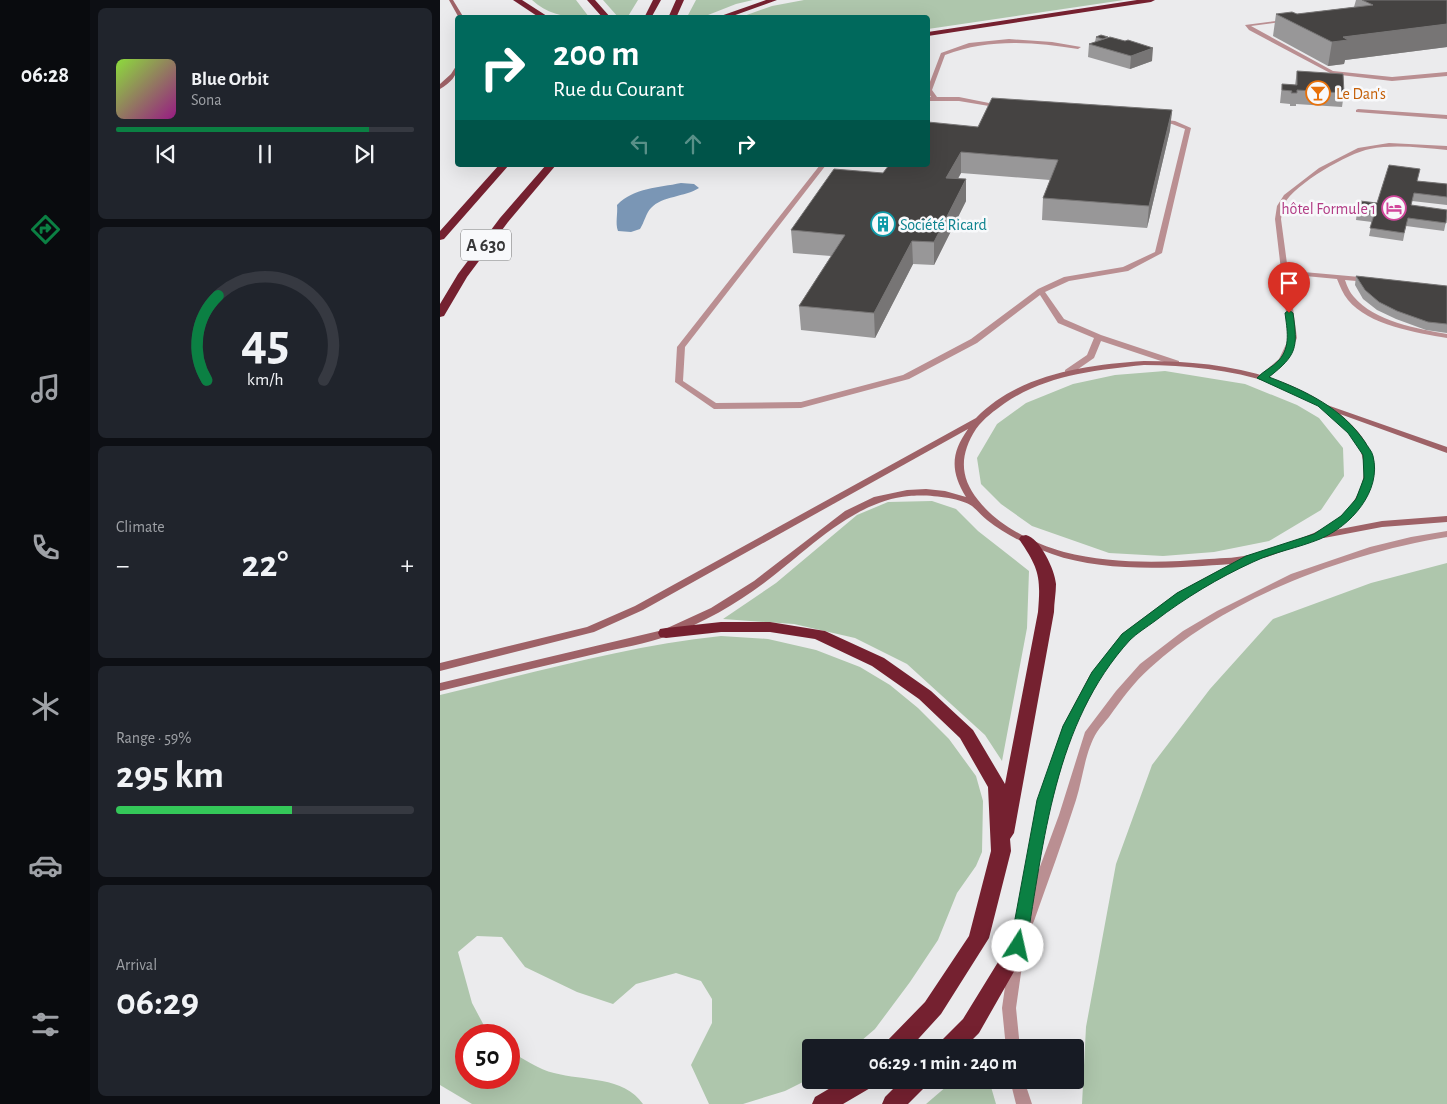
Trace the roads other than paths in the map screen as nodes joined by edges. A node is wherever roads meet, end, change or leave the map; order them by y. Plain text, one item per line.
1 (451, 0) edge
2 (517, 0) edge
3 (591, 0) edge
4 (657, 0) edge
5 (680, 0) edge
6 (772, 0) edge
7 (1150, 0) edge
8 (460, 15) edge
9 (541, 15) edge
10 (605, 15) edge
11 (649, 15) edge
12 (673, 15) edge
13 (727, 15) edge
14 (1295, 20) edge
15 (930, 34) edge
16 (1078, 47) dead end
17 (455, 70) edge
18 (1447, 74) edge
19 (440, 87) edge
20 (930, 87) edge
21 (931, 99) edge
22 (1013, 108) edge
23 (1358, 111) dead end
24 (1447, 117) edge
25 (1153, 121) edge
26 (1447, 148) edge
27 (502, 167) edge
28 (549, 167) edge
29 (554, 167) edge
30 (821, 167) edge
31 (538, 182) junction
32 (440, 238) edge
33 (1284, 272) junction
34 (1340, 277) junction
35 (1379, 281) edge
36 (1041, 291) junction
37 (440, 314) edge
38 (1447, 336) edge
39 (1098, 337) junction
40 (1176, 363) junction
41 (1068, 372) junction
42 (1262, 378) junction
43 (1322, 404) junction
44 (978, 419) junction
45 (1447, 450) edge
46 (972, 502) junction
47 (1447, 519) edge
48 (1447, 534) edge
49 (1318, 536) junction
50 (1026, 539) junction
51 (1250, 558) junction
52 (666, 633) junction
53 (440, 667) edge
54 (440, 687) edge
55 (1001, 851) junction
56 (1018, 946) junction
57 (904, 1039) edge
58 (959, 1039) edge
59 (1011, 1039) edge
60 (849, 1089) edge
61 (908, 1089) edge
62 (1020, 1089) edge
63 (823, 1104) edge
64 (893, 1104) edge
65 (1024, 1104) edge

1 - 8 main road
2 - 9 highway
3 - 10 highway
4 - 11 highway
5 - 12 highway
6 - 13 highway
7 - 15 highway
14 - 18 street
16 - 20 street
17 - 19 main road
21 - 22 street
23 - 24 street
25 - 36 street
26 - 33 street
27 - 32 highway, A 630
28 - 31 highway, A 630
29 - 31 highway
30 - 36 street
31 - 37 highway, A 630
33 - 34 street
33 - 42 street
34 - 35 street
34 - 38 street
36 - 39 street
39 - 40 street
39 - 41 street
40 - 41 main road
40 - 42 main road
41 - 44 main road
42 - 43 main road
43 - 45 main road
43 - 49 main road
44 - 46 main road
44 - 53 main road
46 - 50 main road
46 - 52 main road
47 - 49 main road
48 - 56 street
49 - 51 main road
50 - 51 main road
50 - 55 highway
51 - 56 main road
52 - 54 main road
52 - 55 highway
55 - 57 highway
56 - 58 highway
56 - 59 street
60 - 63 highway
61 - 64 highway
62 - 65 street

